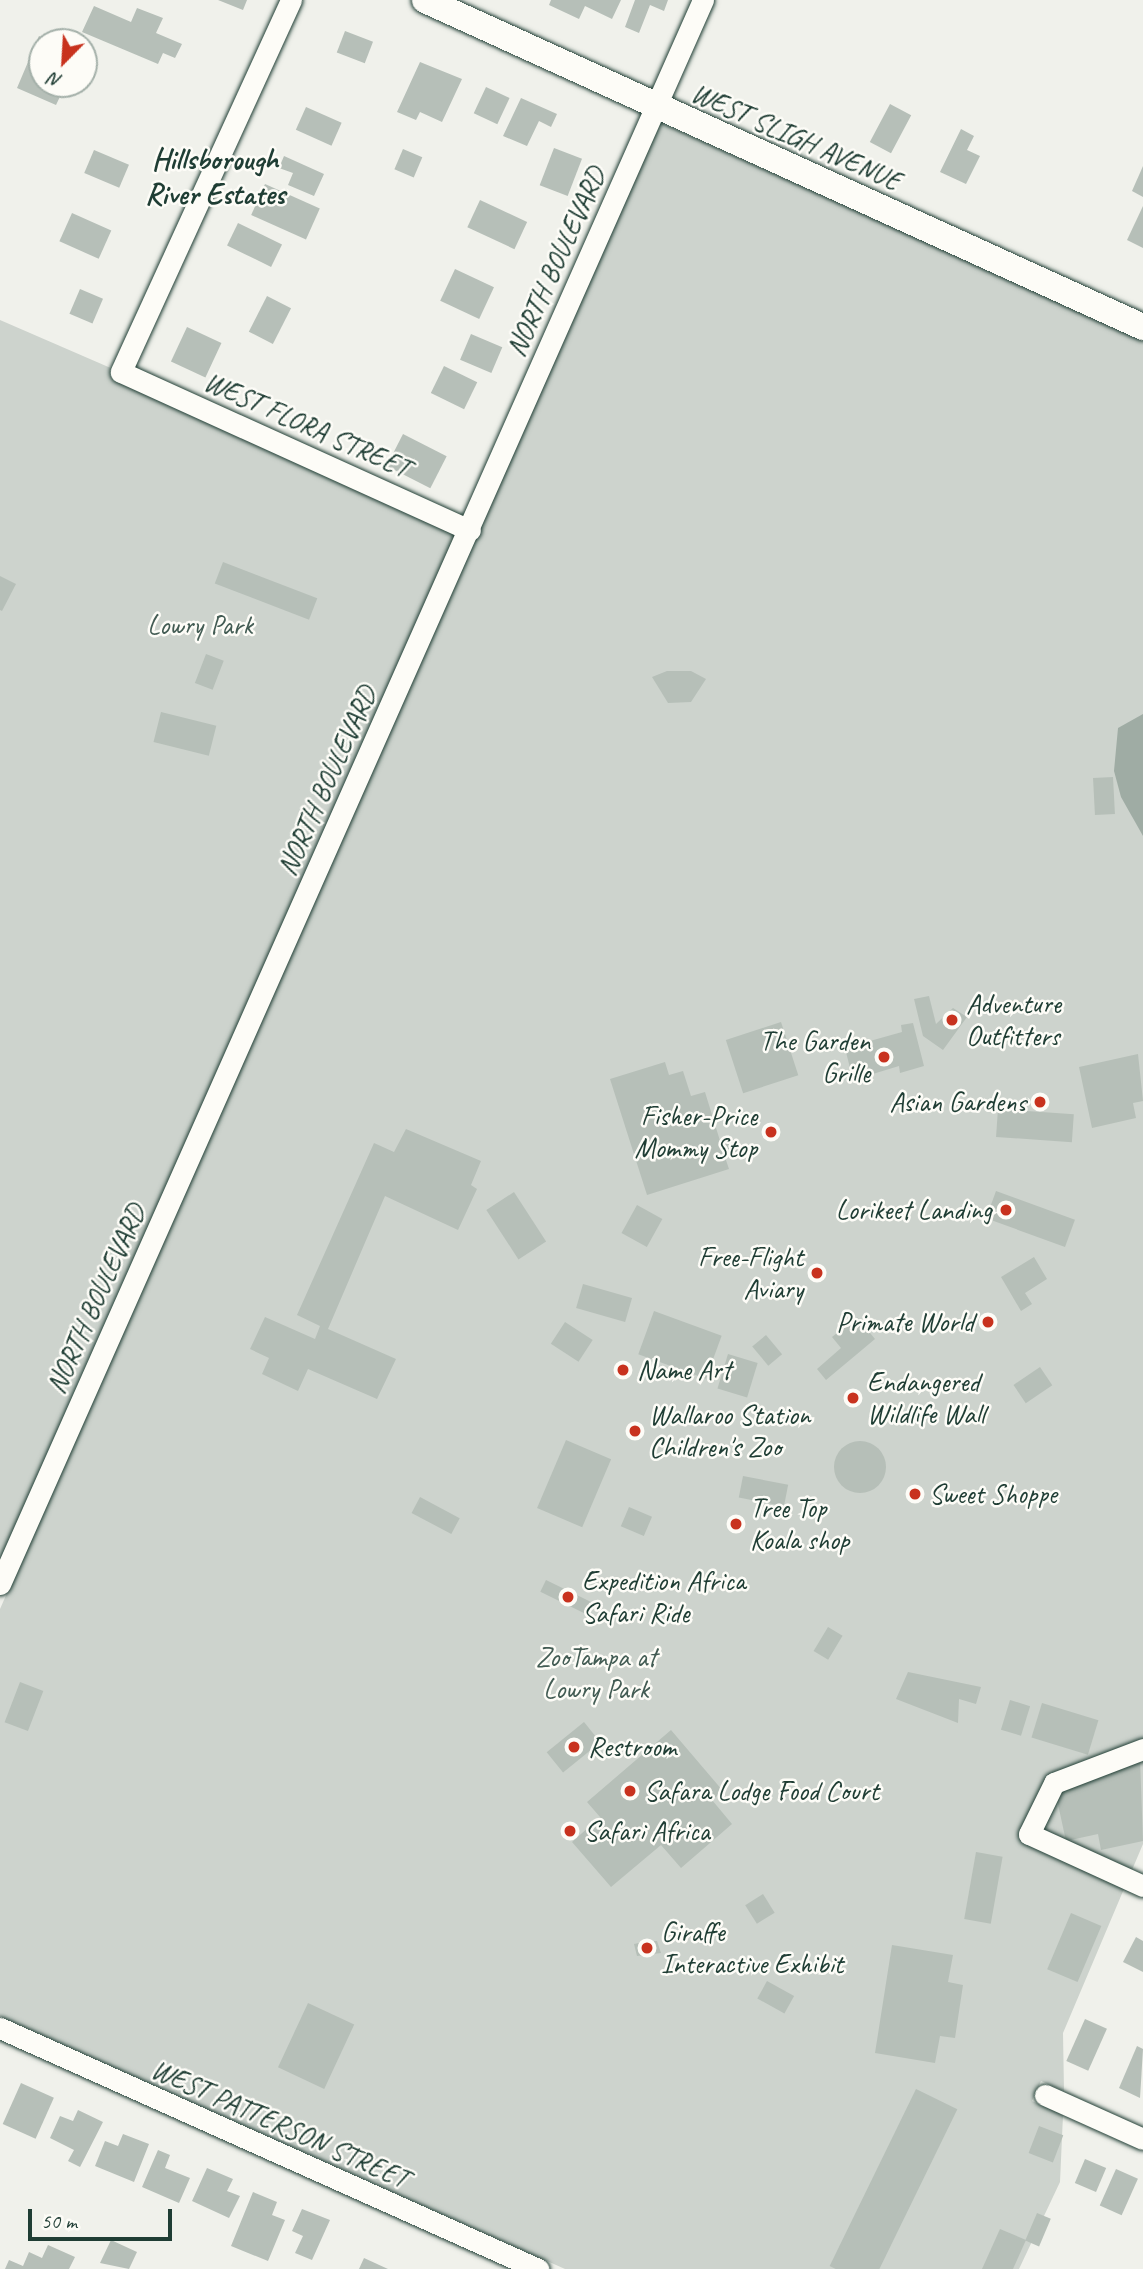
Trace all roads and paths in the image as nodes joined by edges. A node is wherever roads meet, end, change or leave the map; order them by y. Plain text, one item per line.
1 (290, 0) edge
2 (425, 0) edge
3 (704, 0) edge
4 (657, 109) junction
5 (1143, 327) edge
6 (470, 530) junction
7 (0, 1584) edge
8 (1143, 1749) edge
9 (1143, 1885) edge
10 (0, 2028) edge
11 (1045, 2095) dead end
12 (1143, 2139) edge
13 (532, 2268) edge

1 - 6 street, WEST FLORA STREET
2 - 4 main road, WEST SLIGH AVENUE
3 - 4 street, NORTH BOULEVARD
4 - 5 main road, WEST SLIGH AVENUE
4 - 6 street, NORTH BOULEVARD
6 - 7 street, NORTH BOULEVARD
8 - 9 street
10 - 13 street, WEST PATTERSON STREET
11 - 12 street

